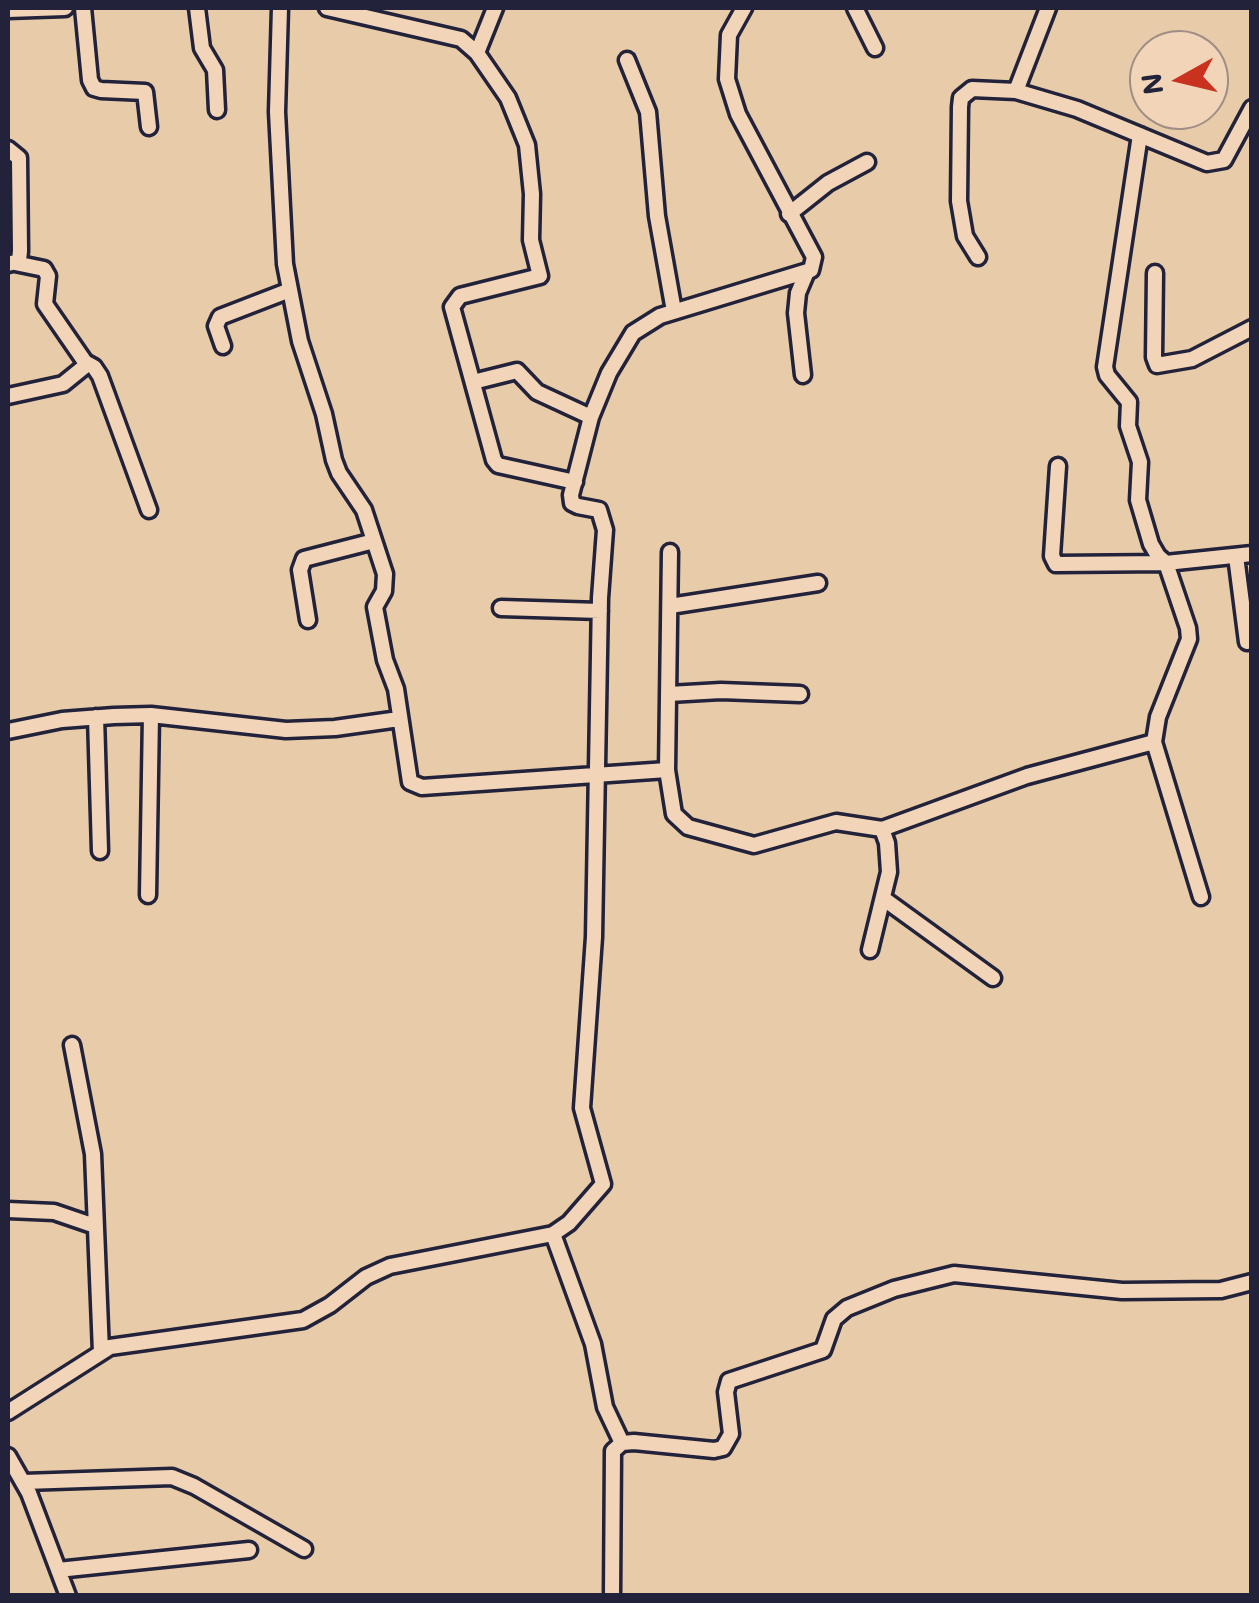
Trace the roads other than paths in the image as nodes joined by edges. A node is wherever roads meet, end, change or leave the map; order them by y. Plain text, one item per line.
1 (65, 8) edge
2 (83, 8) edge
3 (198, 8) edge
4 (280, 8) edge
5 (326, 8) edge
6 (494, 8) edge
7 (744, 8) edge
8 (855, 8) edge
9 (1048, 8) edge
10 (8, 10) edge
11 (875, 48) dead end
12 (477, 53) junction
13 (627, 60) dead end
14 (1016, 91) junction
15 (1252, 108) edge
16 (217, 110) dead end
17 (149, 127) dead end
18 (1140, 135) junction
19 (8, 149) edge
20 (868, 162) dead end
21 (789, 214) junction
22 (978, 257) dead end
23 (11, 264) edge
24 (1155, 273) dead end
25 (806, 274) junction
26 (290, 290) junction
27 (674, 312) junction
28 (1252, 328) edge
29 (223, 346) dead end
30 (85, 362) junction
31 (804, 376) dead end
32 (473, 382) junction
33 (8, 396) edge
34 (591, 416) junction
35 (1058, 466) dead end
36 (575, 482) junction
37 (149, 510) dead end
38 (374, 541) junction
39 (670, 552) dead end
40 (1244, 555) edge
41 (1166, 563) junction
42 (818, 583) dead end
43 (670, 606) junction
44 (500, 608) dead end
45 (600, 611) junction
46 (308, 620) dead end
47 (1247, 642) dead end
48 (669, 694) junction
49 (800, 694) dead end
50 (150, 715) junction
51 (96, 717) junction
52 (399, 719) junction
53 (8, 731) edge
54 (1154, 742) junction
55 (667, 770) junction
56 (599, 774) junction
57 (882, 829) junction
58 (100, 851) dead end
59 (148, 896) dead end
60 (1202, 897) dead end
61 (884, 900) junction
62 (870, 950) dead end
63 (992, 978) dead end
64 (72, 1046) dead end
65 (8, 1210) edge
66 (96, 1226) junction
67 (553, 1234) junction
68 (1252, 1282) edge
69 (101, 1352) junction
70 (8, 1412) edge
71 (622, 1443) junction
72 (8, 1456) edge
73 (24, 1482) junction
74 (304, 1549) dead end
75 (249, 1550) dead end
76 (58, 1570) junction
77 (68, 1596) edge
78 (612, 1596) edge

1 - 10 street
2 - 17 street
3 - 16 street
4 - 26 street
5 - 12 street
6 - 12 street
7 - 21 street
8 - 11 street
9 - 14 street
12 - 32 street
13 - 27 street
14 - 18 street
14 - 22 street
15 - 18 street
18 - 41 street
19 - 23 street
20 - 21 street
21 - 25 street
23 - 30 street
24 - 28 street
25 - 27 street
25 - 31 street
26 - 29 street
26 - 38 street
27 - 34 street
30 - 33 street
30 - 37 street
32 - 34 street
32 - 36 street
34 - 36 street
35 - 41 street
36 - 45 street
38 - 46 street
38 - 52 street
39 - 43 street
40 - 41 street
40 - 47 street
41 - 54 street
42 - 43 street
43 - 48 street
44 - 45 street
45 - 56 street
48 - 49 street
48 - 55 street
50 - 51 street
50 - 52 street
50 - 59 street
51 - 53 street
51 - 58 street
52 - 56 street
54 - 57 street
54 - 60 street
55 - 56 street
55 - 57 street
56 - 67 street
57 - 61 street
61 - 62 street
61 - 63 street
64 - 66 street
65 - 66 street
66 - 69 street
67 - 69 street
67 - 71 street
68 - 71 street
69 - 70 street
71 - 78 street
72 - 73 street
73 - 74 street
73 - 76 street
75 - 76 street
76 - 77 street

